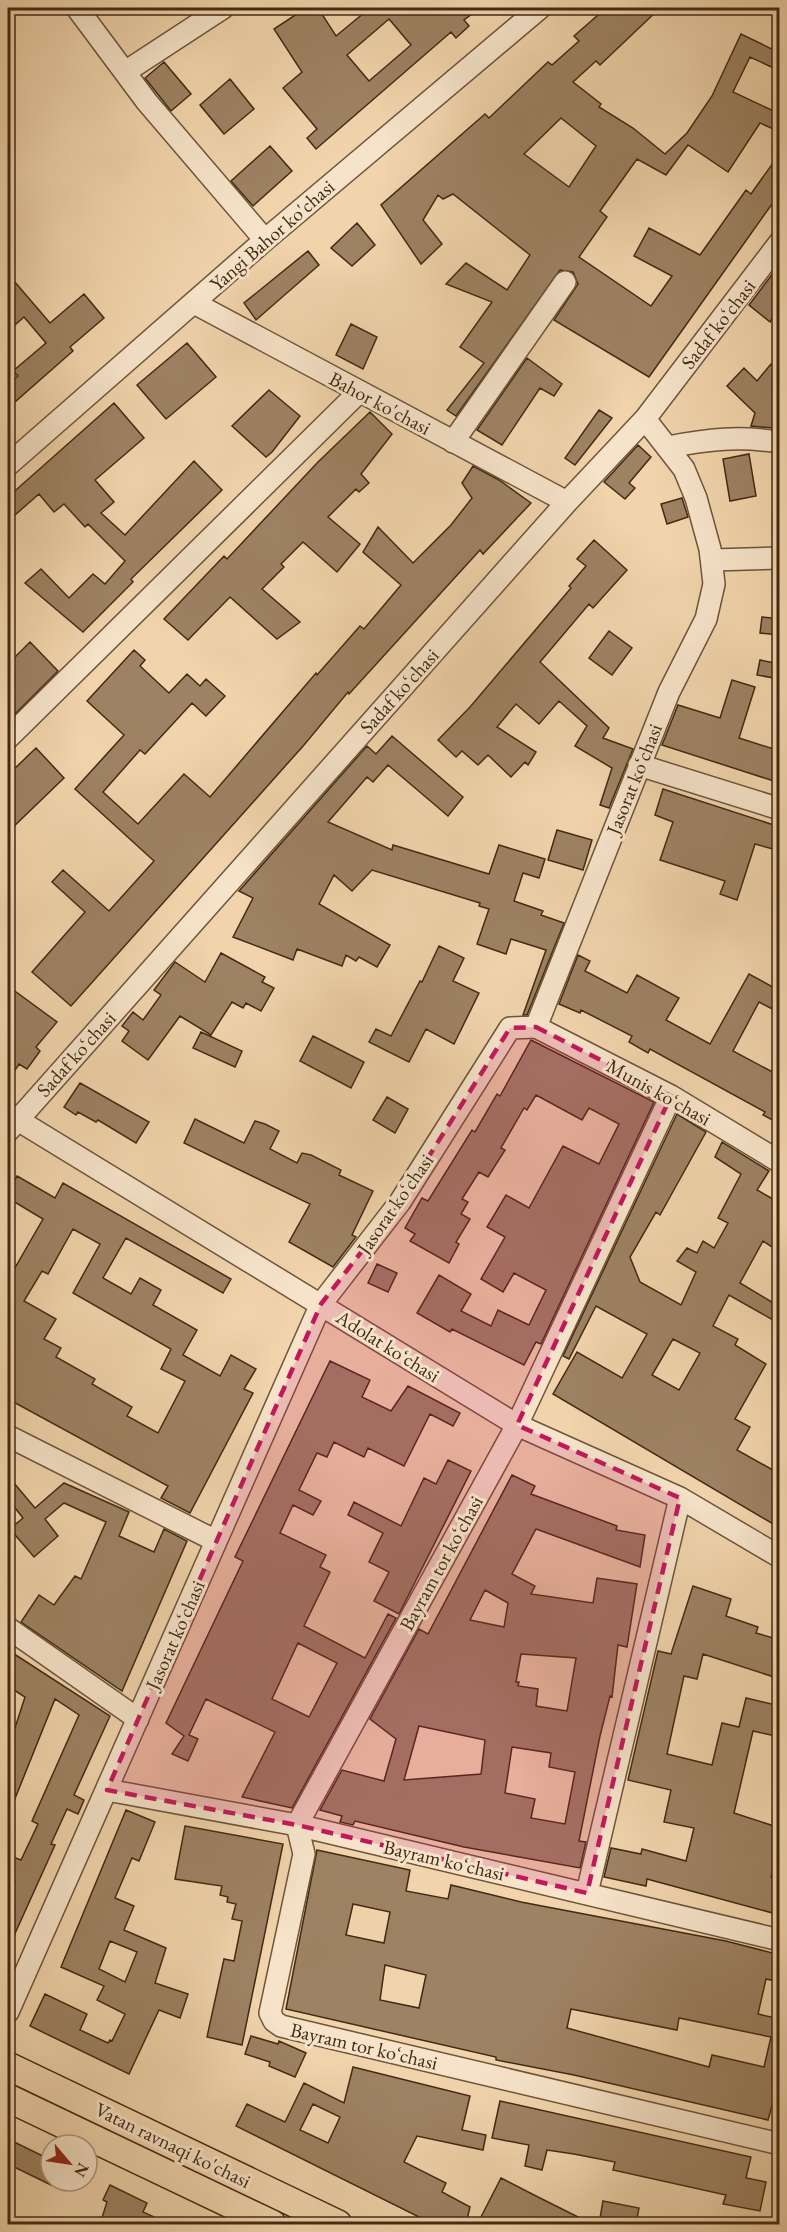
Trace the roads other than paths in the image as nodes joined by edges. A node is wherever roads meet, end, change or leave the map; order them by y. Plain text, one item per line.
1 (77, 8) edge
2 (223, 8) edge
3 (540, 8) edge
4 (125, 72) junction
5 (265, 240) junction
6 (780, 242) edge
7 (565, 282) dead end
8 (194, 303) junction
9 (359, 392) junction
10 (645, 419) junction
11 (453, 442) junction
12 (780, 442) edge
13 (668, 447) junction
14 (8, 465) edge
15 (567, 502) junction
16 (780, 558) edge
17 (713, 560) junction
18 (8, 738) edge
19 (639, 765) junction
20 (780, 809) edge
21 (536, 1027) junction
22 (671, 1096) junction
23 (11, 1122) edge
24 (780, 1162) edge
25 (321, 1304) junction
26 (516, 1425) junction
27 (8, 1436) edge
28 (680, 1498) junction
29 (216, 1541) junction
30 (780, 1557) edge
31 (8, 1628) edge
32 (138, 1719) junction
33 (107, 1790) junction
34 (297, 1825) junction
35 (587, 1893) junction
36 (780, 1940) edge
37 (8, 2012) edge
38 (8, 2066) edge
39 (8, 2098) edge
40 (780, 2144) edge
41 (272, 2224) edge
42 (338, 2224) edge

1 - 4 street
2 - 4 street
3 - 5 street, Yangi Bahor ko'chasi
4 - 5 street
5 - 8 street, Yangi Bahor ko'chasi
6 - 10 street, Sadaf koʻchasi
7 - 11 street
8 - 9 street, Bahor ko'chasi
8 - 14 street, Yangi Bahor ko'chasi
9 - 11 street, Bahor ko'chasi
9 - 18 street
10 - 13 street, Jasorat koʻchasi
10 - 15 street, Sadaf koʻchasi
11 - 15 street, Bahor ko'chasi
12 - 13 street
13 - 17 street, Jasorat koʻchasi
15 - 23 street, Sadaf koʻchasi
16 - 17 street
17 - 19 street, Jasorat koʻchasi
19 - 20 street
19 - 21 street, Jasorat koʻchasi
21 - 22 street, Munis koʻchasi
21 - 25 street, Jasorat koʻchasi
22 - 24 street, Munis koʻchasi
22 - 26 street, Bayram tor koʻchasi
23 - 25 street, Adolat koʻchasi
25 - 26 street, Adolat koʻchasi
25 - 29 street, Jasorat koʻchasi
26 - 28 street, Adolat koʻchasi
26 - 34 street, Bayram tor koʻchasi
27 - 29 street
28 - 30 street, Adolat koʻchasi
28 - 35 street
29 - 32 street, Jasorat koʻchasi
31 - 32 street
32 - 33 street, Jasorat koʻchasi
33 - 34 street, Bayram koʻchasi
33 - 37 street, Jasorat koʻchasi
34 - 35 street, Bayram koʻchasi
34 - 40 street, Bayram tor koʻchasi
35 - 36 street, Bayram koʻchasi
38 - 42 main road, Vatan ravnaqi ko'chasi
39 - 41 main road, Vatan ravnaqi ko'chasi

